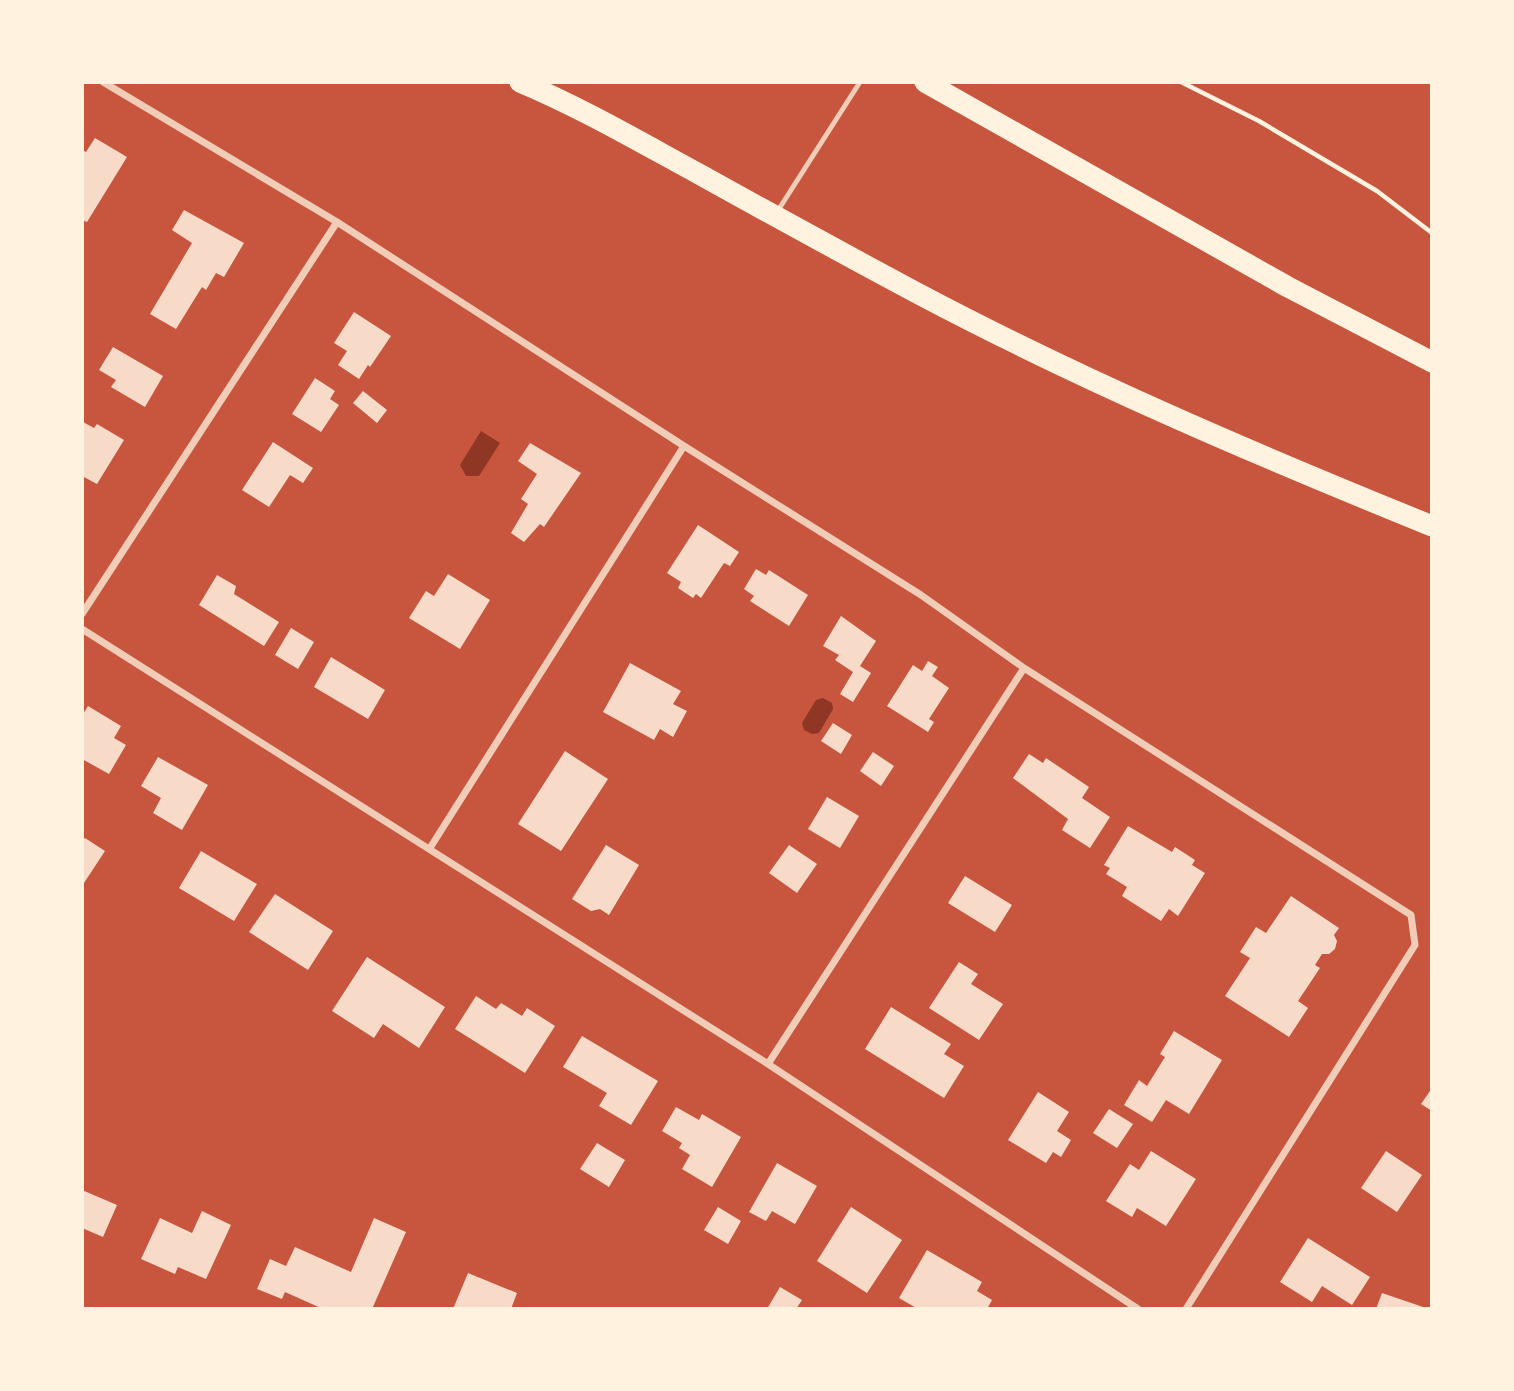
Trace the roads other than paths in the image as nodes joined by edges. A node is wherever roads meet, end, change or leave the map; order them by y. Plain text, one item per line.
1 (103, 82) edge
2 (520, 82) edge
3 (860, 82) edge
4 (925, 82) edge
5 (775, 217) junction
6 (337, 222) junction
7 (1432, 362) edge
8 (684, 446) junction
9 (1432, 526) edge
10 (82, 614) edge
11 (82, 629) edge
12 (1024, 668) junction
13 (430, 848) junction
14 (768, 1064) junction
15 (1138, 1309) edge
16 (1186, 1309) edge

1 - 6 street
2 - 5 highway
3 - 5 lane
4 - 7 highway
5 - 9 highway
6 - 8 street
6 - 10 street
8 - 12 street
8 - 13 street
11 - 13 street
12 - 14 street
12 - 16 street
13 - 14 street
14 - 15 street

